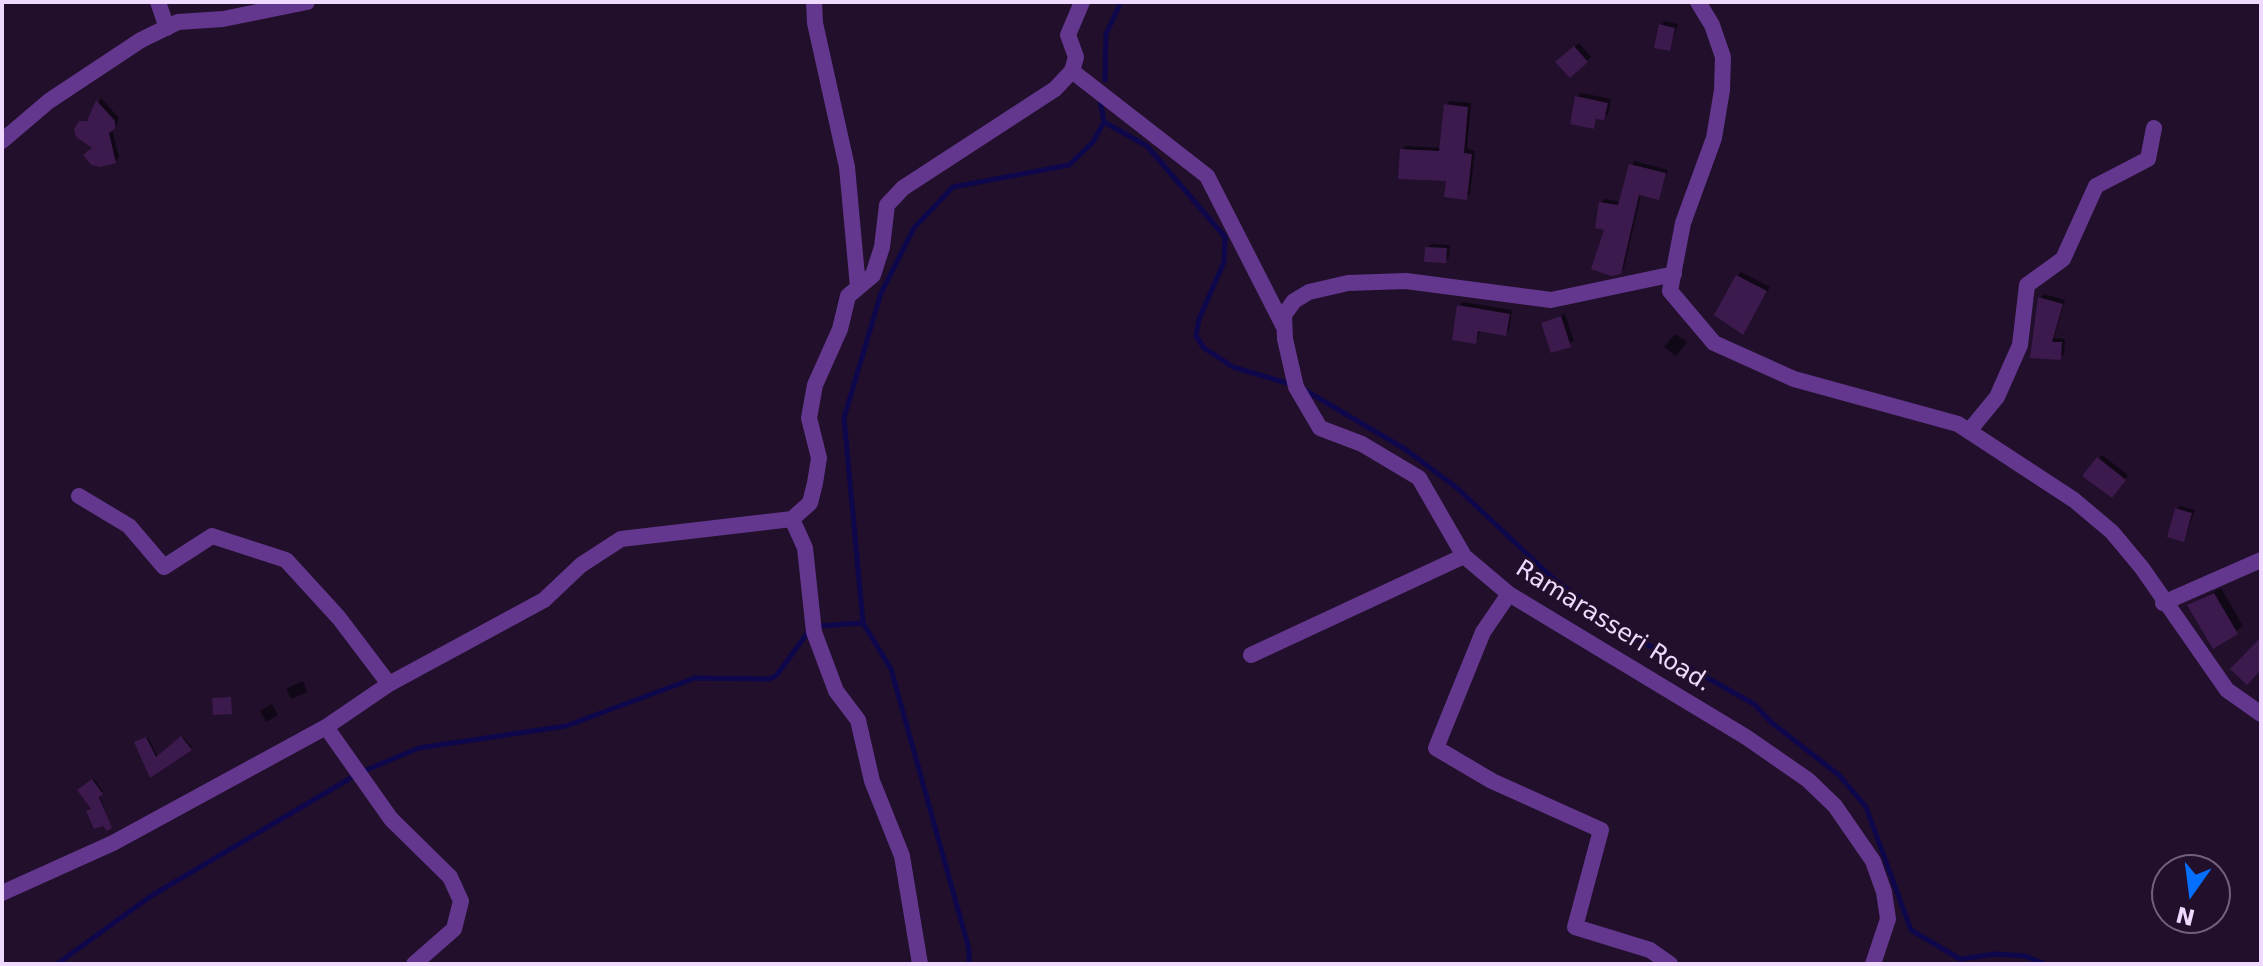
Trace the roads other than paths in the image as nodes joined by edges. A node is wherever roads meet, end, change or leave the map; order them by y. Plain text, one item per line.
1 (158, 2) edge
2 (307, 2) edge
3 (814, 2) edge
4 (1082, 2) edge
5 (1698, 2) edge
6 (167, 28) junction
7 (1072, 71) junction
8 (2154, 128) dead end
9 (2, 141) edge
10 (1674, 274) junction
11 (858, 287) junction
12 (1283, 325) junction
13 (1969, 431) junction
14 (79, 496) dead end
15 (792, 519) junction
16 (1464, 556) junction
17 (2261, 560) edge
18 (1509, 594) junction
19 (2163, 603) junction
20 (1251, 655) dead end
21 (389, 684) junction
22 (2261, 714) edge
23 (326, 727) junction
24 (2, 893) edge
25 (414, 964) edge
26 (920, 964) edge
27 (1670, 964) edge
28 (1873, 964) edge

1 - 6 street
2 - 6 street
3 - 11 street
4 - 7 street
5 - 10 street
6 - 9 street
7 - 11 street
7 - 12 street, Ramarasseri Road.
8 - 13 street
10 - 12 street
10 - 13 street
11 - 15 street
12 - 16 street, Ramarasseri Road.
13 - 19 street
14 - 21 street
15 - 21 street
15 - 26 street
16 - 18 street, Ramarasseri Road.
16 - 20 street
17 - 19 street
18 - 27 street
18 - 28 street, Ramarasseri Road.
19 - 22 street
21 - 23 street
23 - 24 street
23 - 25 street

